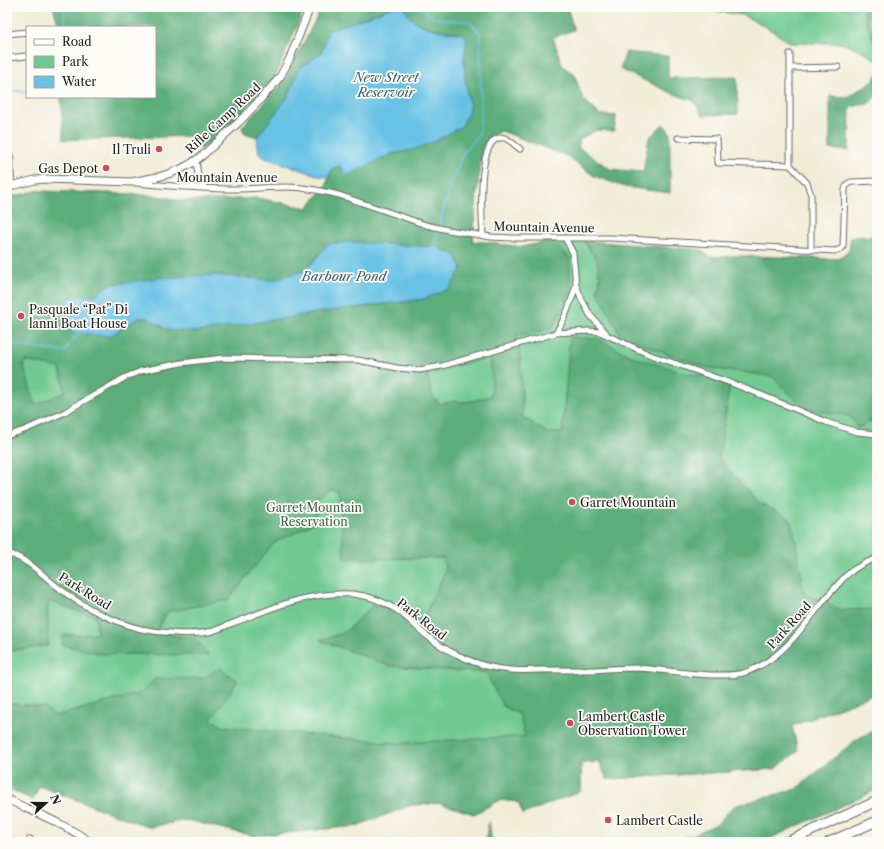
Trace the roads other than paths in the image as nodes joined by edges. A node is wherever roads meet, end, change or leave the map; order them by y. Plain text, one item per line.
1 (310, 7) edge
2 (26, 32) edge
3 (7, 34) edge
4 (790, 54) dead end
5 (26, 56) edge
6 (7, 58) edge
7 (838, 67) dead end
8 (790, 68) junction
9 (678, 138) dead end
10 (520, 149) dead end
11 (7, 150) edge
12 (196, 161) junction
13 (790, 165) junction
14 (877, 181) edge
15 (131, 182) junction
16 (9, 186) edge
17 (205, 188) junction
18 (483, 235) junction
19 (565, 238) junction
20 (811, 249) junction
21 (576, 285) junction
22 (556, 333) junction
23 (609, 336) junction
24 (877, 434) edge
25 (7, 436) edge
26 (7, 553) edge
27 (877, 558) edge
28 (7, 799) edge
29 (877, 801) edge
30 (877, 821) edge
31 (90, 842) edge
32 (787, 842) edge
33 (829, 842) edge

1 - 12 street, Rifle Camp Road
2 - 3 street
4 - 8 street
5 - 6 street
7 - 8 street
8 - 13 street
9 - 13 street
10 - 18 street
11 - 16 street
12 - 15 street, Rifle Camp Road
12 - 17 street
13 - 20 street
14 - 20 street, Mountain Avenue
15 - 16 street, Rifle Camp Road
15 - 17 street, Mountain Avenue
17 - 18 street, Mountain Avenue
18 - 19 street, Mountain Avenue
19 - 20 street, Mountain Avenue
19 - 21 street
21 - 22 street
21 - 23 street
22 - 23 street
22 - 25 street
23 - 24 street
26 - 27 street, Park Road
28 - 31 street
29 - 32 highway
30 - 33 highway

